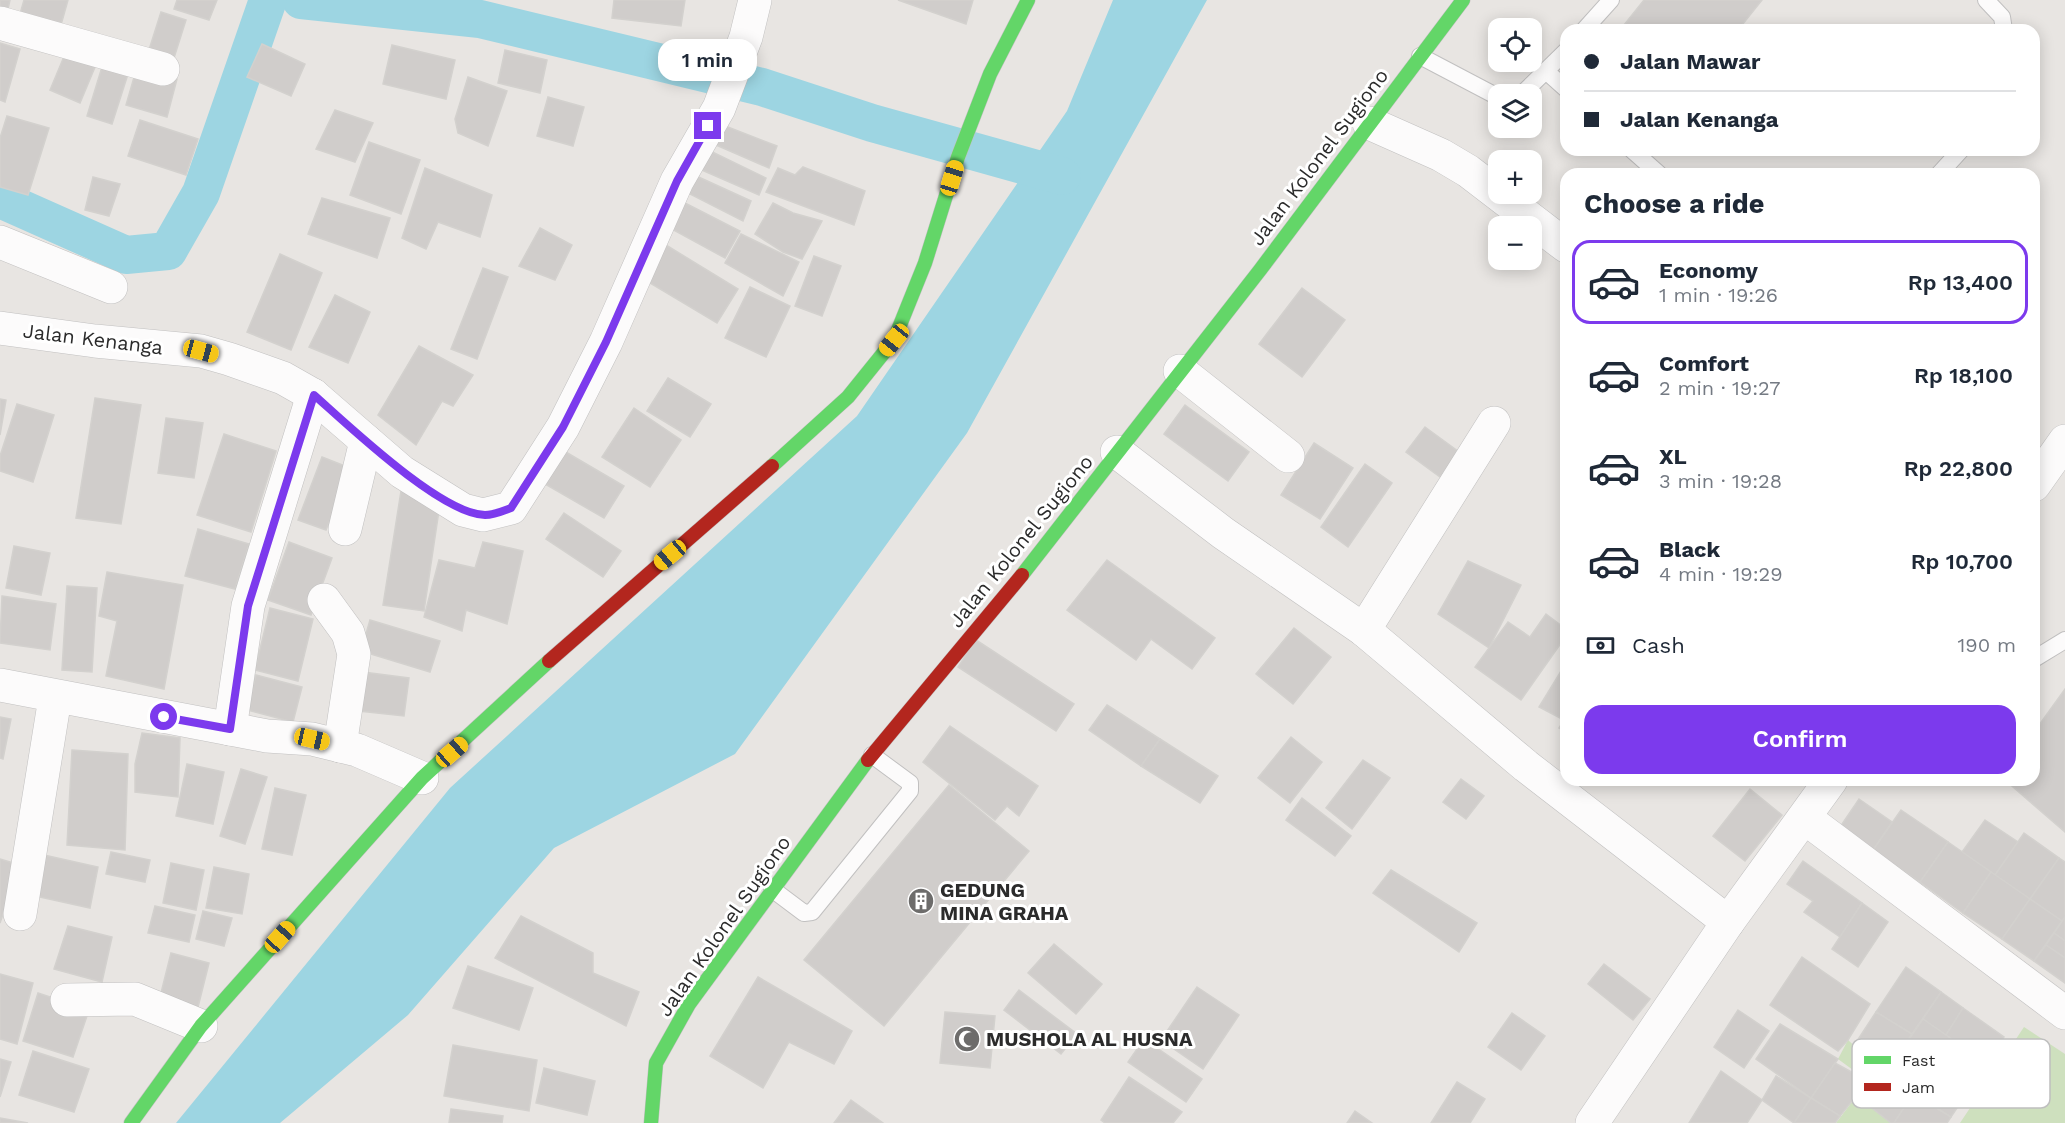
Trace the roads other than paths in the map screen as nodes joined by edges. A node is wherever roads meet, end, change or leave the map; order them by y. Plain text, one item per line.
1 (755, 0) edge
2 (1028, 0) edge
3 (1463, 0) edge
4 (1611, 0) edge
5 (1986, 0) edge
6 (0, 23) edge
7 (1589, 24) edge
8 (2003, 24) edge
9 (1420, 56) junction
10 (1560, 58) edge
11 (163, 69) dead end
12 (1547, 72) junction
13 (1533, 84) edge
14 (1560, 84) edge
15 (1488, 92) edge
16 (1368, 123) junction
17 (1639, 156) edge
18 (1956, 156) edge
19 (1652, 168) edge
20 (1944, 168) edge
21 (1560, 241) edge
22 (0, 242) edge
23 (111, 287) dead end
24 (0, 328) edge
25 (1180, 371) junction
26 (314, 395) junction
27 (1494, 423) dead end
28 (366, 441) junction
29 (2063, 448) edge
30 (1117, 452) junction
31 (1288, 456) dead end
32 (2040, 477) edge
33 (345, 529) dead end
34 (324, 600) dead end
35 (1364, 630) junction
36 (2065, 640) edge
37 (2040, 655) edge
38 (0, 686) edge
39 (55, 698) junction
40 (230, 729) junction
41 (340, 746) junction
42 (872, 755) junction
43 (422, 778) junction
44 (1827, 786) edge
45 (1805, 818) junction
46 (772, 889) junction
47 (20, 914) dead end
48 (1728, 922) junction
49 (67, 1000) dead end
50 (2065, 1013) edge
51 (201, 1026) junction
52 (650, 1105) junction
53 (1598, 1121) edge
54 (131, 1123) edge
55 (651, 1123) edge
56 (660, 1123) edge

1 - 28 street, Jalan Kenanga
2 - 43 street
3 - 9 street, Jalan Kolonel Sugiono
4 - 7 lane
5 - 8 lane
6 - 11 street
9 - 15 lane
9 - 16 street, Jalan Kolonel Sugiono
10 - 12 lane
12 - 13 lane
12 - 14 lane
16 - 21 street
16 - 25 street, Jalan Kolonel Sugiono
17 - 19 lane
18 - 20 lane
22 - 23 street
24 - 26 street, Jalan Kenanga
25 - 30 street, Jalan Kolonel Sugiono
25 - 31 street
26 - 28 street, Jalan Kenanga
26 - 40 street
27 - 35 street
28 - 33 street
29 - 32 street
30 - 35 street
30 - 42 street, Jalan Kolonel Sugiono
34 - 41 street
35 - 48 street
36 - 37 lane
38 - 39 street
39 - 40 street
39 - 47 street
40 - 41 street
41 - 43 street
42 - 46 street, Jalan Kolonel Sugiono
42 - 46 lane
43 - 51 street
44 - 45 street
45 - 48 street
45 - 50 street
46 - 52 street, Jalan Kolonel Sugiono
48 - 53 street
49 - 51 street
51 - 54 street
52 - 55 street, Jalan Kolonel Sugiono
52 - 56 street

